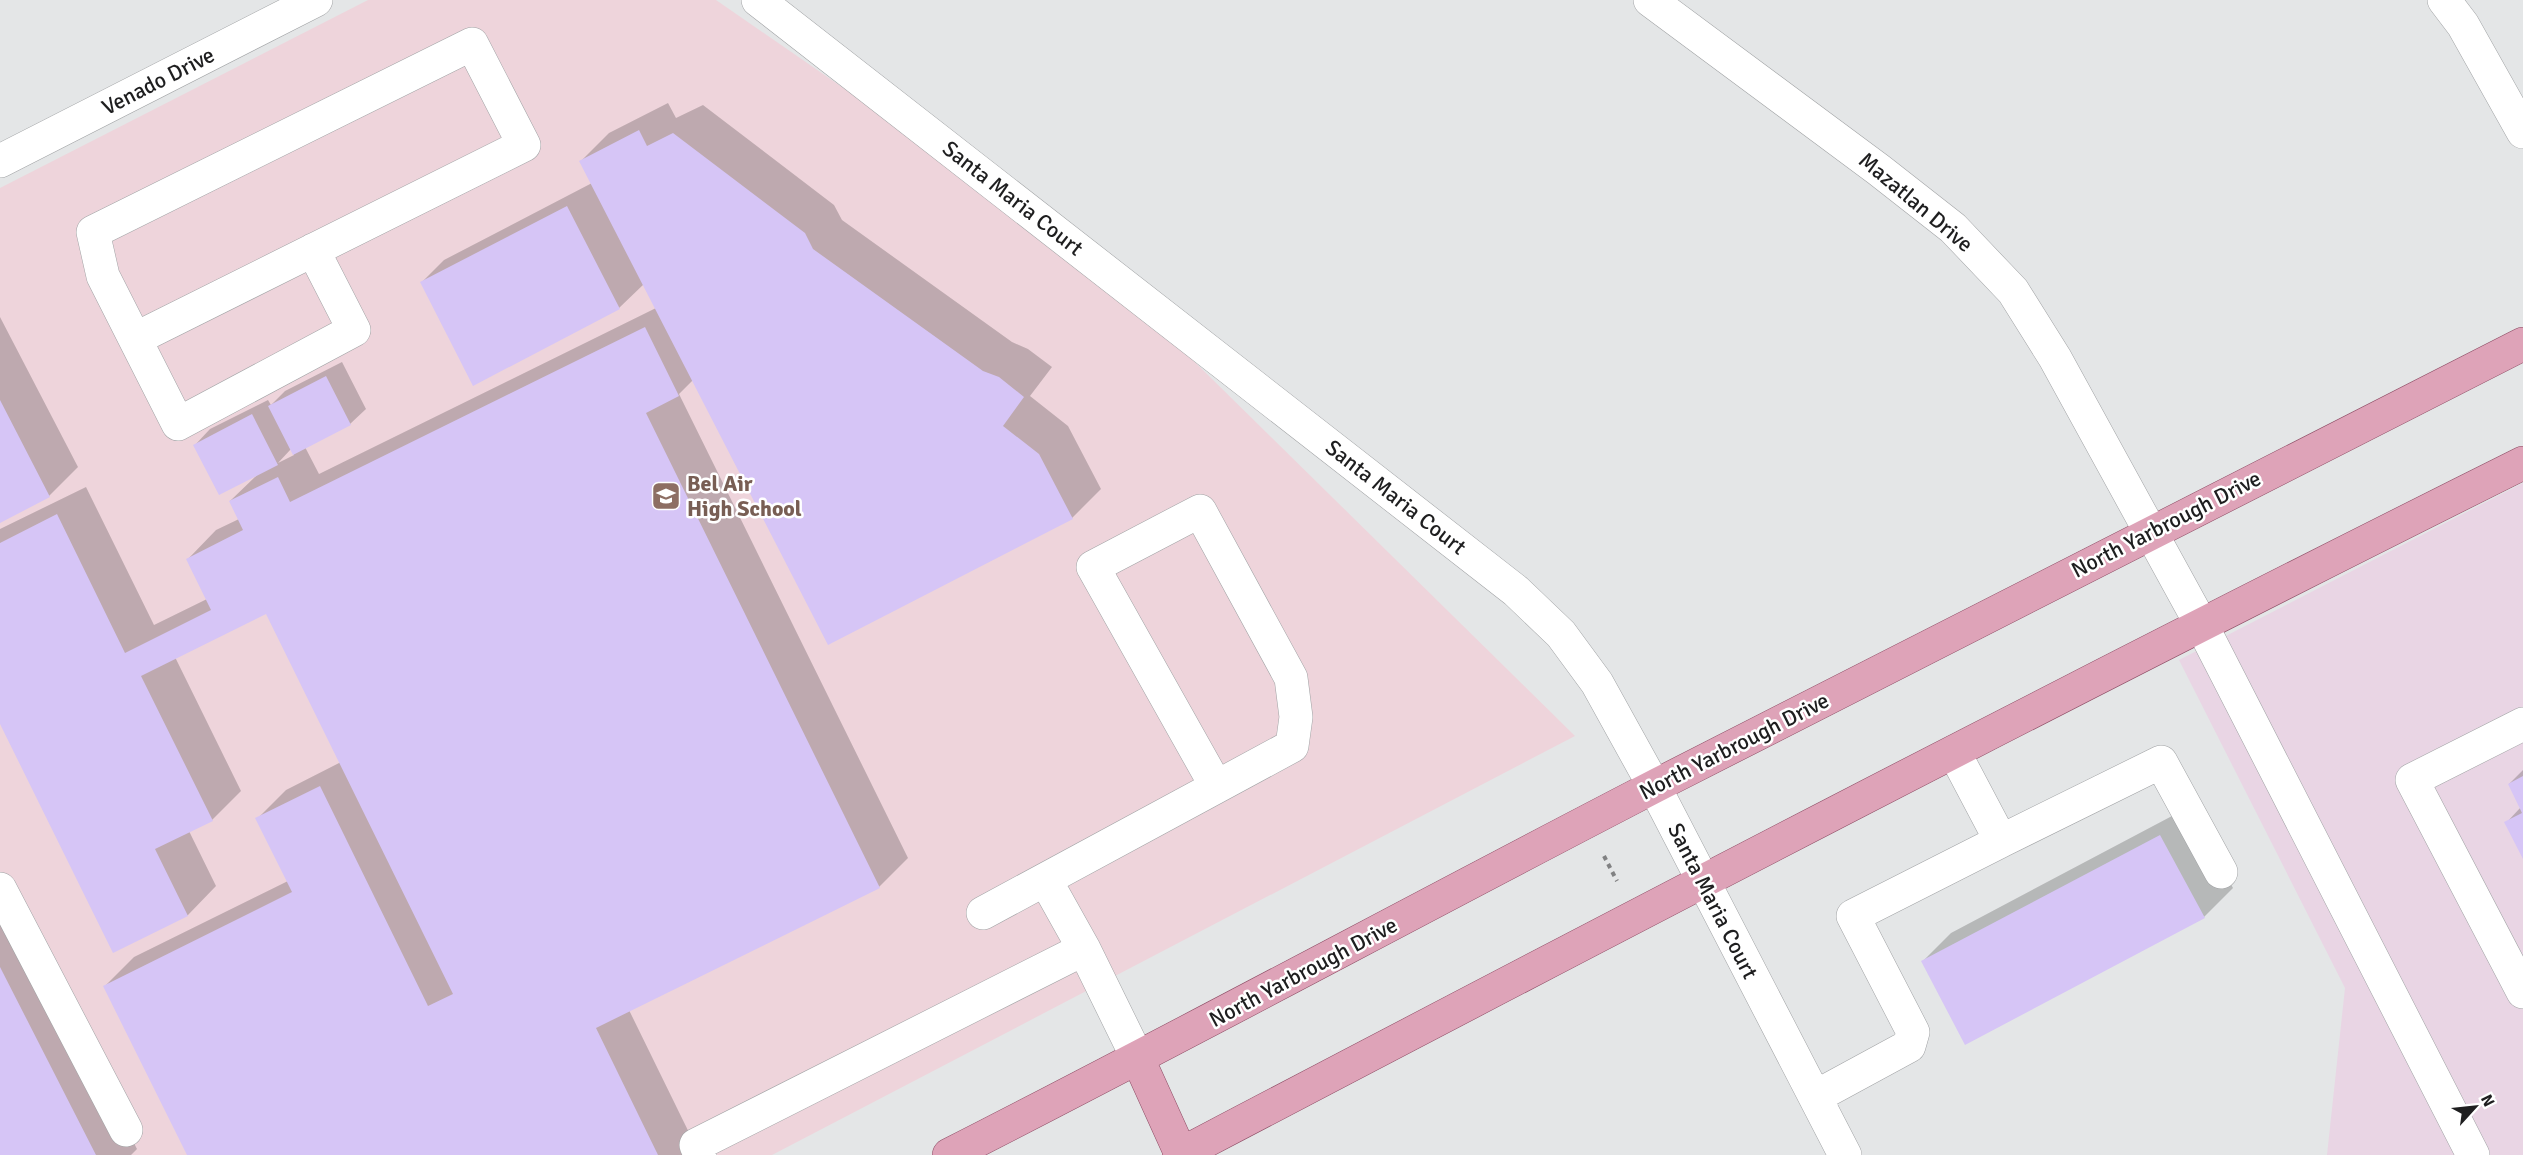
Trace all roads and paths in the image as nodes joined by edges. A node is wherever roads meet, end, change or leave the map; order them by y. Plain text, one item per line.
1 (316, 0) edge
2 (758, 0) edge
3 (1650, 0) edge
4 (2444, 0) edge
5 (2523, 132) edge
6 (0, 161) edge
7 (313, 250) junction
8 (135, 339) junction
9 (2523, 344) edge
10 (2523, 463) edge
11 (2151, 531) junction
12 (2200, 624) junction
13 (2523, 724) edge
14 (1954, 752) junction
15 (1216, 786) junction
16 (1654, 786) junction
17 (2001, 841) junction
18 (1604, 855) dead end
19 (2221, 872) dead end
20 (1046, 881) junction
21 (1703, 883) junction
22 (1620, 887) dead end
23 (0, 890) edge
24 (983, 913) dead end
25 (1084, 949) junction
26 (2523, 992) edge
27 (1138, 1059) junction
28 (1815, 1097) junction
29 (126, 1130) dead end
30 (1180, 1154) edge
31 (700, 1155) edge
32 (949, 1155) edge
33 (1845, 1155) edge
34 (2473, 1155) edge

1 - 6 street, Venado Drive
2 - 16 street, Santa Maria Court
3 - 11 street, Mazatlan Drive
4 - 5 street
7 - 8 street
7 - 8 street
7 - 8 street
9 - 11 main road, North Yarbrough Drive
10 - 12 main road
11 - 12 street, Mazatlan Drive
11 - 16 main road, North Yarbrough Drive
12 - 14 main road
12 - 34 street, Mazatlan Drive
13 - 26 street
14 - 17 street
14 - 21 main road
15 - 15 street
15 - 20 street
16 - 21 street, Santa Maria Court
16 - 27 main road, North Yarbrough Drive
17 - 19 street
17 - 28 street
18 - 22 path
20 - 24 street
20 - 25 street
21 - 28 street, Santa Maria Court
21 - 30 main road
23 - 29 street
25 - 27 street
25 - 31 street
27 - 30 main road
27 - 32 main road, North Yarbrough Drive
28 - 33 street, Santa Maria Court

